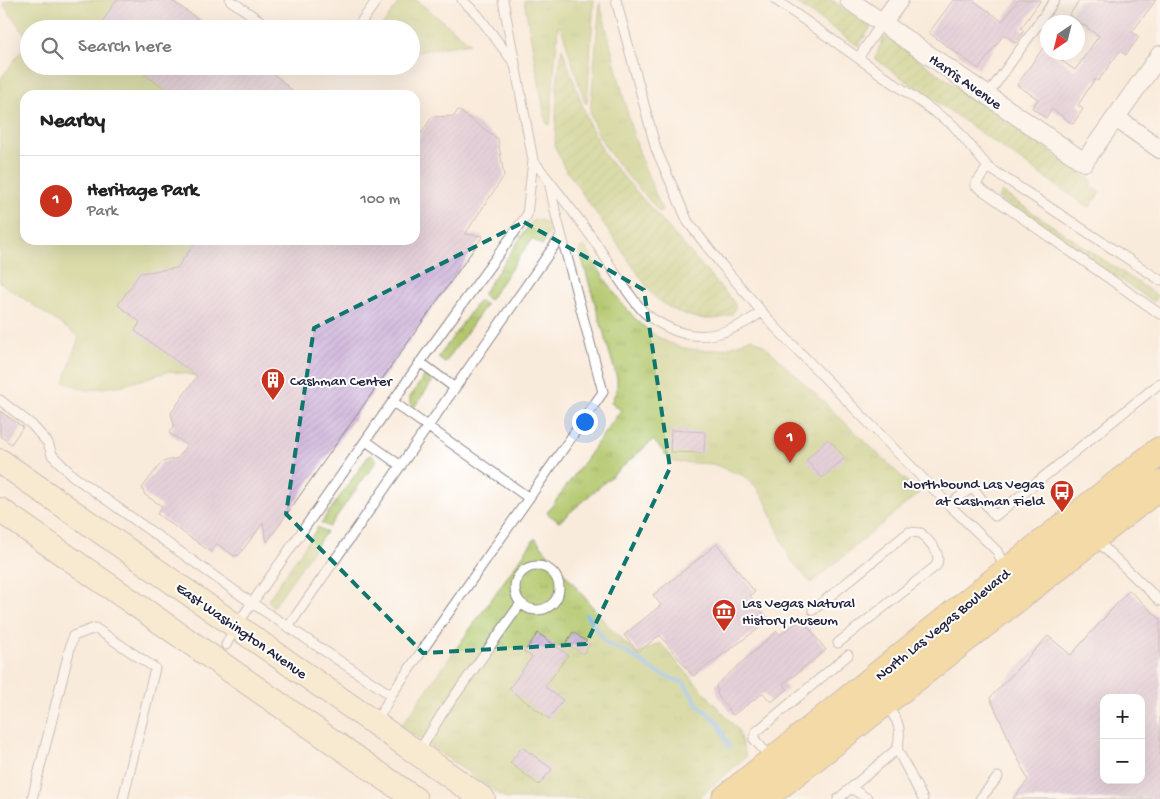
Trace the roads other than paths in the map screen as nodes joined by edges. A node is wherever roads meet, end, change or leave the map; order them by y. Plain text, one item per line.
1 (230, 0) edge
2 (376, 0) edge
3 (462, 0) edge
4 (503, 0) edge
5 (616, 0) edge
6 (776, 0) edge
7 (849, 0) edge
8 (898, 0) edge
9 (1055, 0) edge
10 (259, 20) edge
11 (362, 20) edge
12 (882, 23) junction
13 (1160, 56) edge
14 (858, 58) junction
15 (514, 63) junction
16 (987, 96) junction
17 (1116, 118) junction
18 (1160, 149) edge
19 (533, 160) junction
20 (988, 168) junction
21 (549, 181) junction
22 (561, 236) junction
23 (1160, 280) edge
24 (762, 312) junction
25 (1160, 314) edge
26 (420, 362) junction
27 (1160, 383) edge
28 (456, 388) junction
29 (0, 400) edge
30 (393, 402) junction
31 (429, 426) junction
32 (366, 441) junction
33 (1160, 451) edge
34 (0, 461) edge
35 (401, 466) junction
36 (1160, 485) edge
37 (529, 498) junction
38 (949, 505) junction
39 (0, 510) edge
40 (1075, 517) junction
41 (1094, 537) junction
42 (1006, 573) junction
43 (1160, 601) edge
44 (252, 603) junction
45 (521, 603) junction
46 (813, 610) dead end
47 (288, 627) junction
48 (231, 636) junction
49 (838, 643) dead end
50 (848, 655) dead end
51 (876, 692) junction
52 (392, 695) junction
53 (376, 723) junction
54 (897, 749) junction
55 (418, 752) junction
56 (772, 760) junction
57 (998, 777) dead end
58 (852, 788) junction
59 (32, 799) edge
60 (123, 799) edge
61 (415, 799) edge
62 (483, 799) edge
63 (726, 799) edge
64 (761, 799) edge
65 (838, 799) edge
66 (868, 799) edge
67 (924, 799) edge
68 (980, 799) edge

1 - 10 lane
2 - 11 lane
3 - 15 lane
4 - 15 lane
5 - 24 lane
6 - 14 lane
7 - 12 street, Harris Avenue
8 - 12 street
9 - 16 lane
12 - 14 lane
12 - 16 street, Harris Avenue
13 - 17 street
14 - 20 lane
15 - 19 lane
16 - 17 street, Harris Avenue
17 - 18 street
19 - 21 lane
19 - 26 lane
20 - 23 lane
20 - 25 lane
21 - 22 lane
21 - 24 lane
22 - 28 lane
22 - 37 lane
24 - 38 lane
26 - 28 lane
26 - 30 lane
27 - 38 lane
28 - 31 lane
29 - 44 lane
30 - 31 lane
30 - 32 lane
31 - 35 lane
31 - 37 lane
32 - 35 lane
32 - 44 lane
33 - 40 main road, North Las Vegas Boulevard
34 - 48 main road, East Washington Avenue
35 - 47 lane
36 - 41 main road, North Las Vegas Boulevard
37 - 52 lane
38 - 42 lane
39 - 61 main road
40 - 41 main road
40 - 42 main road, North Las Vegas Boulevard
41 - 43 lane
41 - 51 main road, North Las Vegas Boulevard
42 - 51 main road, North Las Vegas Boulevard
44 - 47 lane
44 - 48 lane
45 - 45 lane
45 - 55 lane
46 - 49 lane
47 - 52 lane
48 - 53 main road, East Washington Avenue
50 - 56 lane
51 - 54 lane
51 - 56 main road, North Las Vegas Boulevard
51 - 64 main road, North Las Vegas Boulevard
52 - 53 lane
53 - 55 main road, East Washington Avenue
54 - 58 lane
54 - 67 lane
55 - 62 main road, East Washington Avenue
56 - 63 main road, North Las Vegas Boulevard
57 - 68 lane
58 - 65 lane
58 - 66 lane
59 - 60 lane

